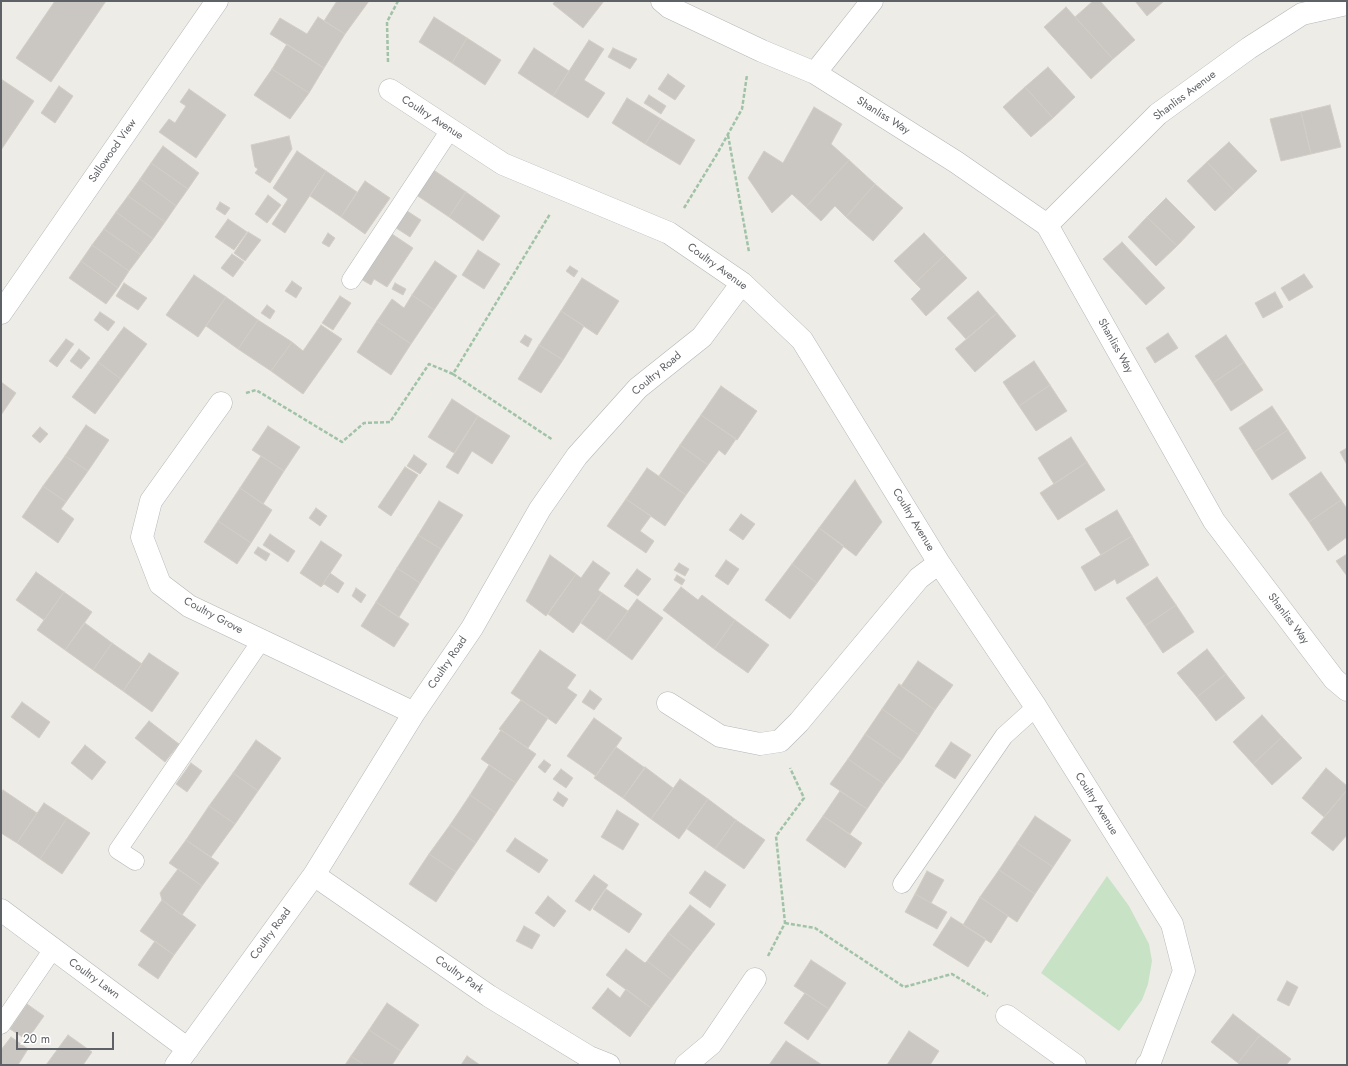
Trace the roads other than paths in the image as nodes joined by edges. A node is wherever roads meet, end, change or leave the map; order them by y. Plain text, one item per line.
1 (216, 1) edge
2 (662, 1) edge
3 (872, 1) edge
4 (1347, 4) edge
5 (815, 73) junction
6 (390, 90) road end
7 (450, 130) junction
8 (1047, 225) junction
9 (351, 280) dead end
10 (742, 283) junction
11 (4, 302) edge
12 (221, 403) road end
13 (939, 563) junction
14 (261, 641) junction
15 (1347, 690) edge
16 (668, 703) dead end
17 (1036, 707) junction
18 (414, 713) junction
19 (135, 861) dead end
20 (314, 875) junction
21 (902, 884) dead end
22 (1, 910) edge
23 (53, 949) junction
24 (755, 979) road end
25 (1007, 1016) road end
26 (1, 1025) edge
27 (182, 1057) edge
28 (1150, 1064) edge
29 (609, 1065) edge
30 (686, 1065) edge
31 (1075, 1065) edge

1 - 11 street, Sallowood View
2 - 5 street, Shanliss Way
3 - 5 street
4 - 8 street, Shanliss Avenue
5 - 8 street, Shanliss Way
6 - 7 street, Coultry Avenue
7 - 9 lane
7 - 10 street, Coultry Avenue
8 - 15 street, Shanliss Way
10 - 13 street, Coultry Avenue
10 - 18 street, Coultry Road
12 - 14 street, Coultry Grove
13 - 16 street, Coultry Avenue
13 - 17 street, Coultry Avenue
14 - 18 street, Coultry Grove
14 - 19 lane
17 - 21 lane
17 - 28 street, Coultry Avenue
18 - 20 street, Coultry Road
20 - 27 street, Coultry Road
20 - 29 street, Coultry Park
22 - 23 street, Coultry Lawn
23 - 26 lane
23 - 27 street, Coultry Lawn
24 - 30 street
25 - 31 street

